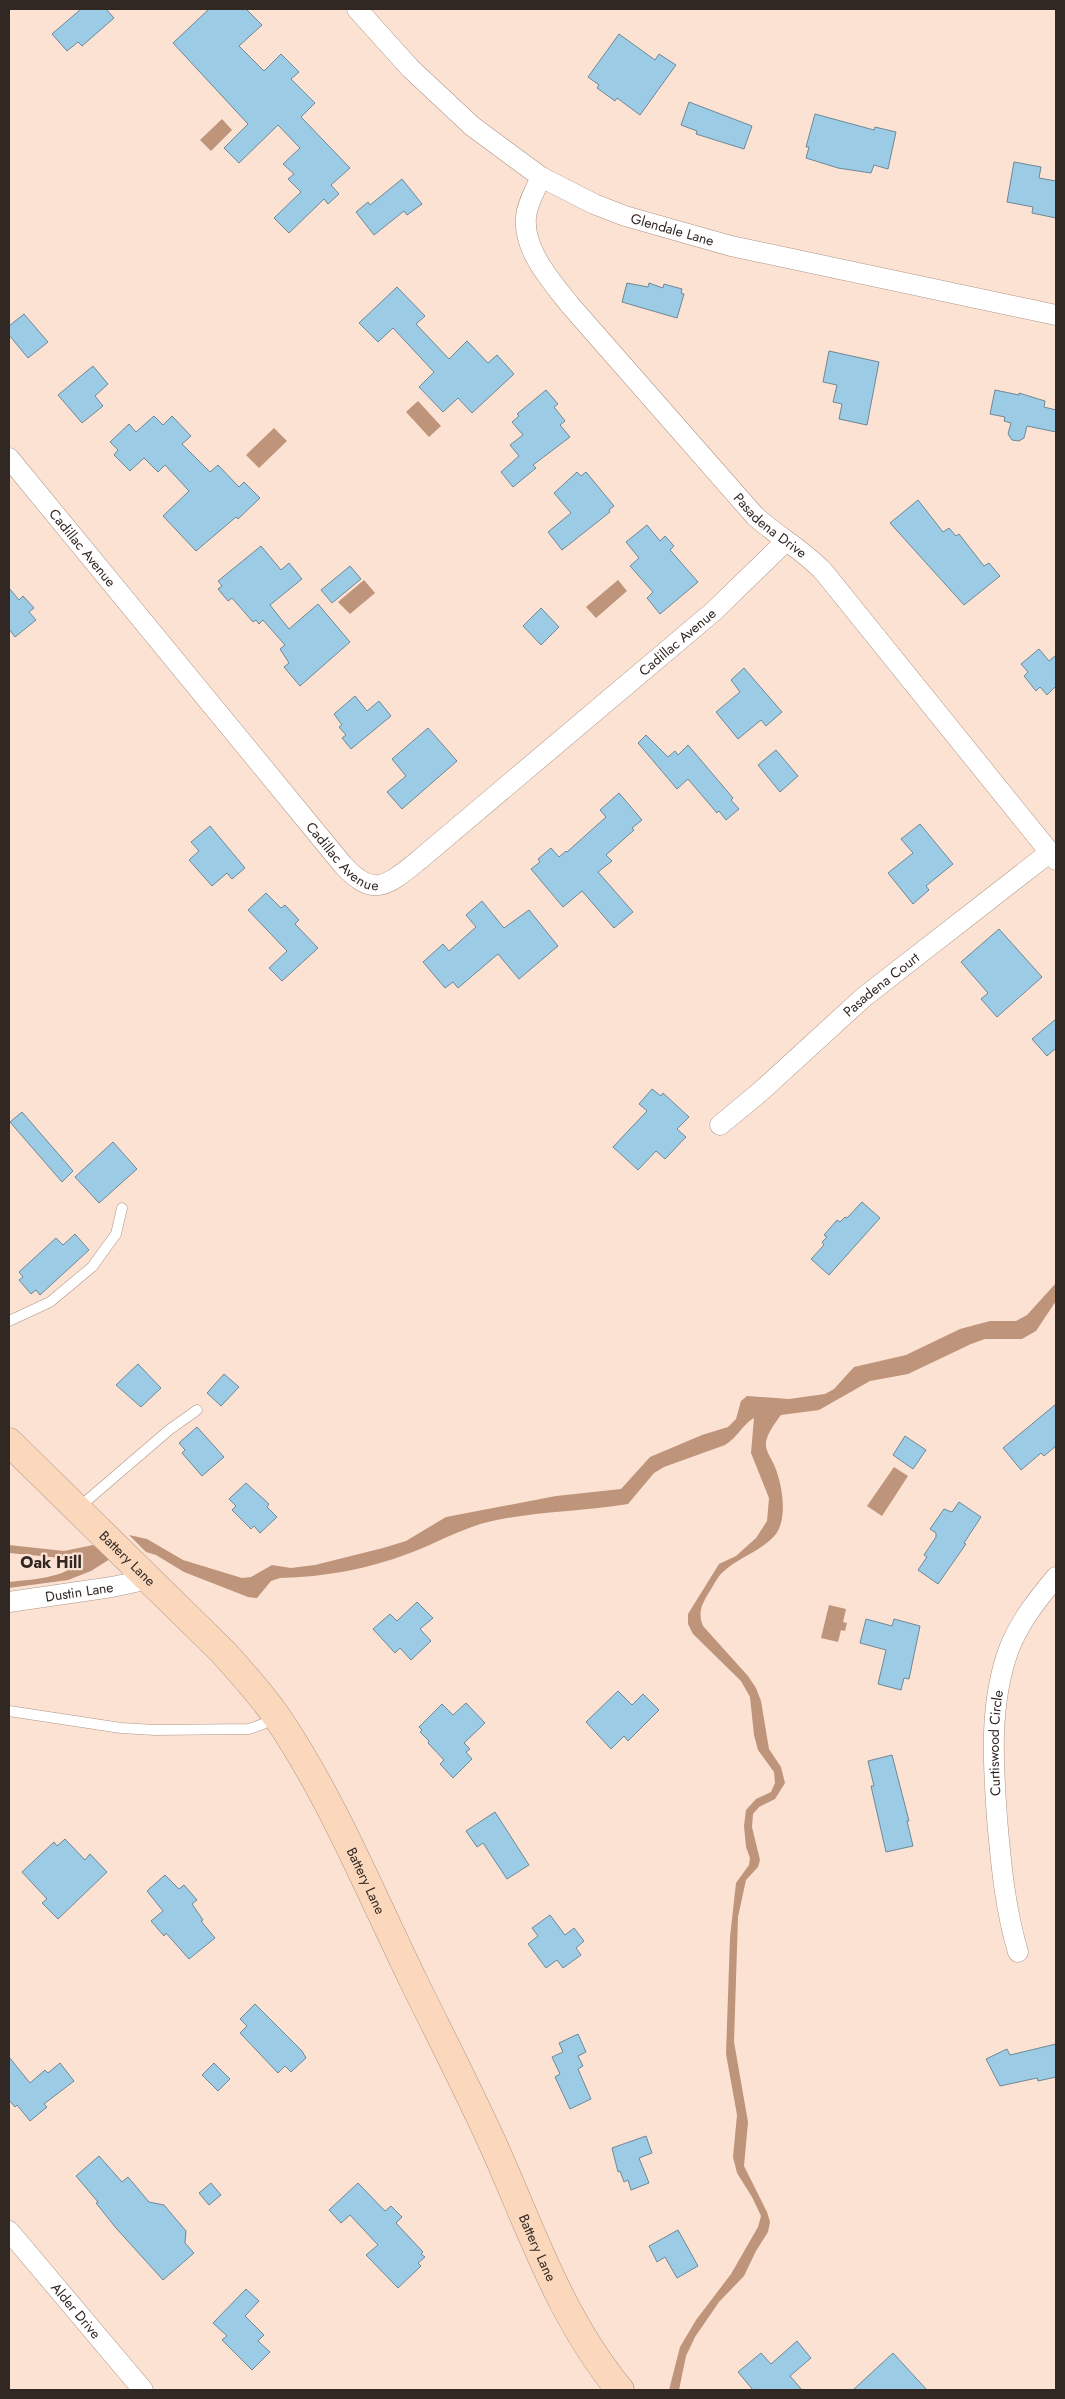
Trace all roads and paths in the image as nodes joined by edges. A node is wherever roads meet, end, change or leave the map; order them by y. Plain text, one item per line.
1 (357, 9) edge
2 (542, 177) junction
3 (1056, 314) edge
4 (9, 458) edge
5 (785, 542) junction
6 (1053, 857) edge
7 (720, 1126) dead end
8 (122, 1208) dead end
9 (9, 1322) edge
10 (197, 1410) dead end
11 (9, 1442) edge
12 (77, 1510) junction
13 (1056, 1577) edge
14 (149, 1578) junction
15 (9, 1602) edge
16 (9, 1711) edge
17 (276, 1716) junction
18 (1018, 1952) dead end
19 (9, 2231) edge
20 (144, 2390) edge
21 (620, 2390) edge

1 - 2 street, Glendale Lane
2 - 3 street, Glendale Lane
2 - 5 street, Pasadena Drive
4 - 5 street, Cadillac Avenue
5 - 6 street, Pasadena Drive
6 - 7 street, Pasadena Court
8 - 9 lane
10 - 12 lane
11 - 12 main road, Battery Lane
12 - 14 main road, Battery Lane
13 - 18 street, Curtiswood Circle
14 - 15 street, Dustin Lane
14 - 17 main road, Battery Lane
16 - 17 lane
17 - 21 main road, Battery Lane
19 - 20 street, Alder Drive

